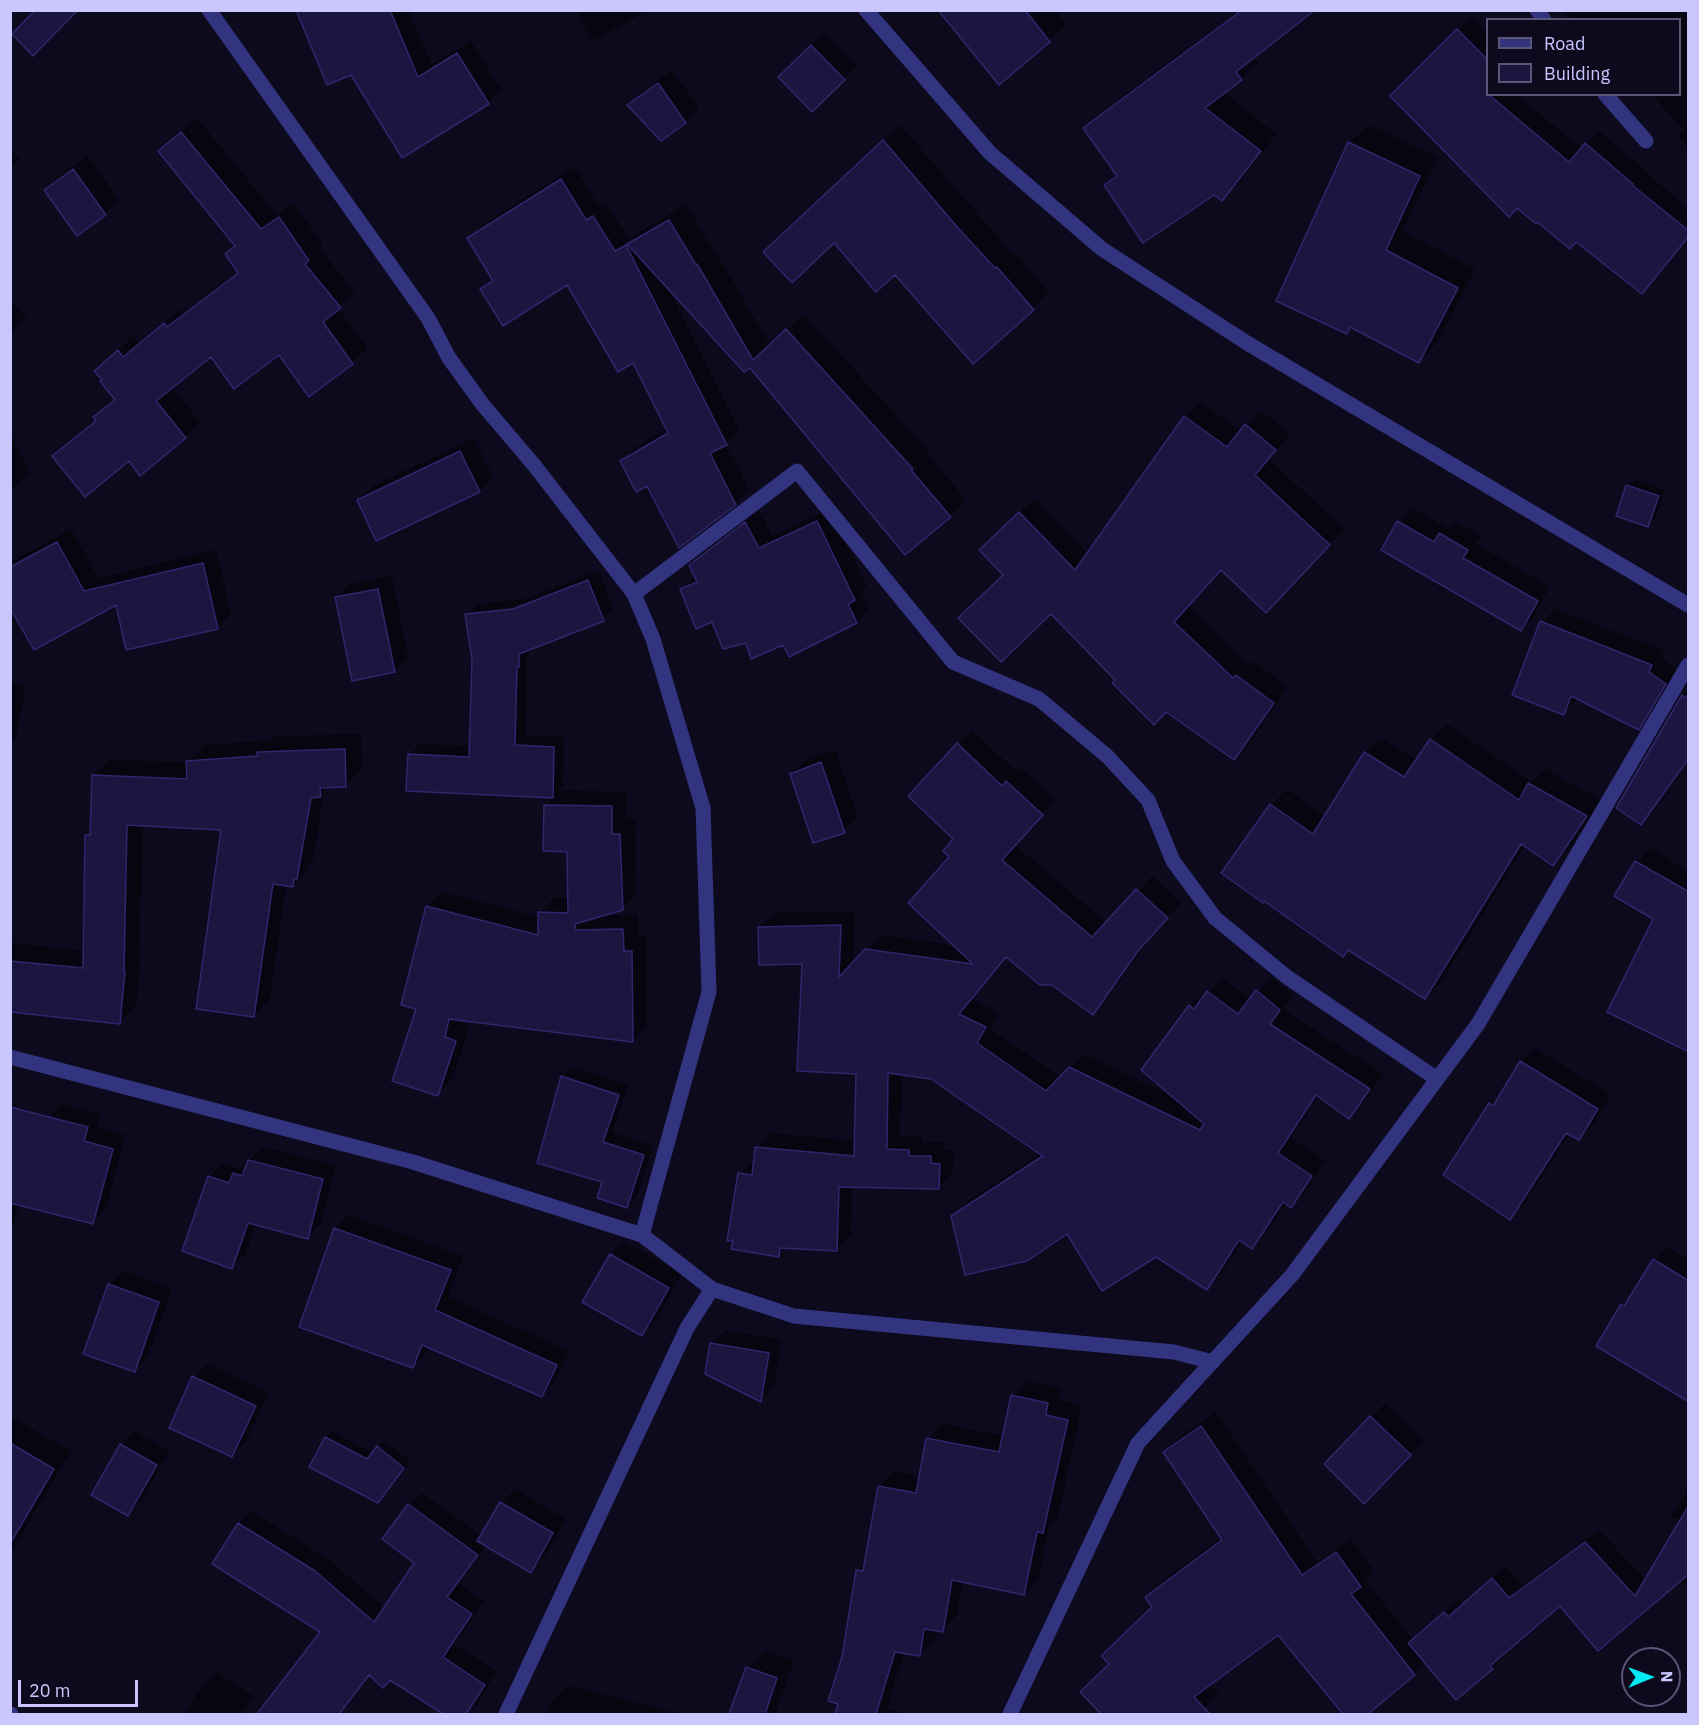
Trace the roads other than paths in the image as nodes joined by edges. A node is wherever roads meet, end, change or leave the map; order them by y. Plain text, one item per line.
1 (208, 10) edge
2 (866, 10) edge
3 (1607, 96) edge
4 (1646, 141) dead end
5 (634, 594) junction
6 (1689, 604) edge
7 (1689, 665) edge
8 (10, 1057) edge
9 (1437, 1079) junction
10 (642, 1235) junction
11 (712, 1289) junction
12 (1213, 1362) junction
13 (506, 1714) edge
14 (1010, 1714) edge

1 - 5 street
2 - 6 street
3 - 4 street
5 - 9 street
5 - 10 street
7 - 9 street
8 - 10 street
9 - 12 street
10 - 11 street
11 - 12 street
11 - 13 street
12 - 14 street

